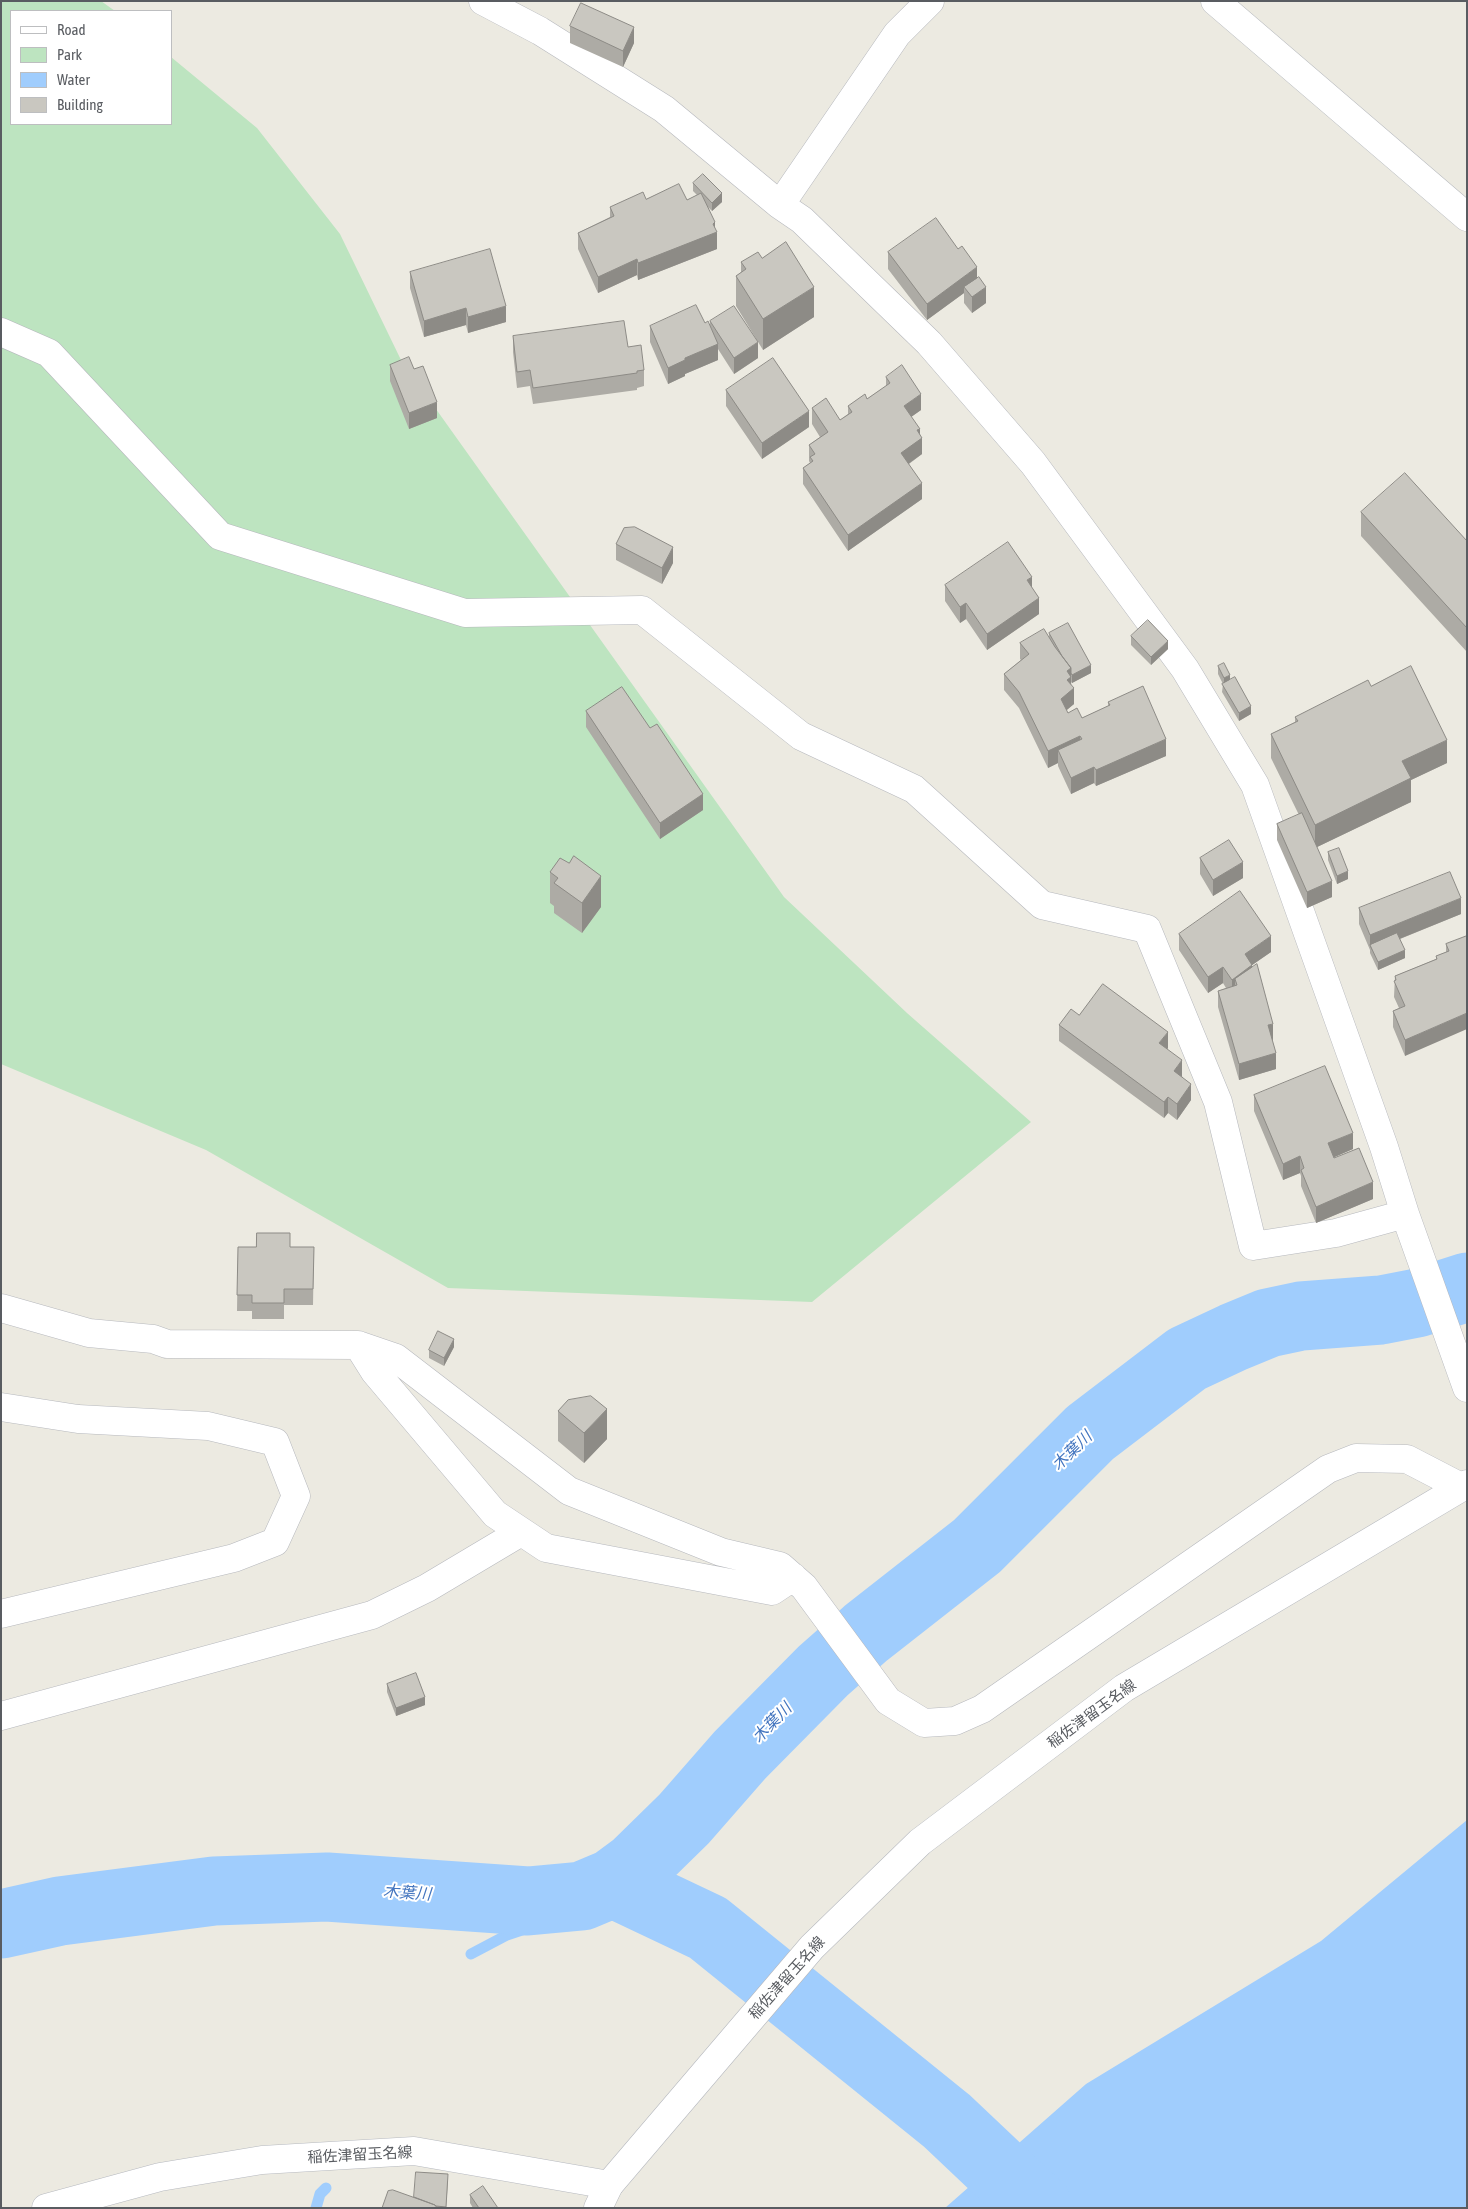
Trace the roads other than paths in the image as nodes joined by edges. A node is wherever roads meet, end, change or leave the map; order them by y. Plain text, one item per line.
1 (483, 1) edge
2 (930, 1) edge
3 (1215, 1) edge
4 (780, 205) junction
5 (1467, 217) edge
6 (1, 332) edge
7 (1405, 1214) junction
8 (1, 1308) edge
9 (358, 1345) junction
10 (1465, 1384) edge
11 (1, 1408) edge
12 (1464, 1485) edge
13 (521, 1532) junction
14 (799, 1582) junction
15 (1, 1614) edge
16 (1, 1716) edge
17 (604, 2196) edge
18 (46, 2208) edge

1 - 4 street
2 - 4 street
3 - 5 street
4 - 7 street
6 - 7 street
7 - 10 street
8 - 9 street
9 - 13 street
9 - 14 street
11 - 15 street
12 - 14 street
12 - 17 street, 稲佐津留玉名線
13 - 14 street
13 - 16 street
17 - 18 street, 稲佐津留玉名線

